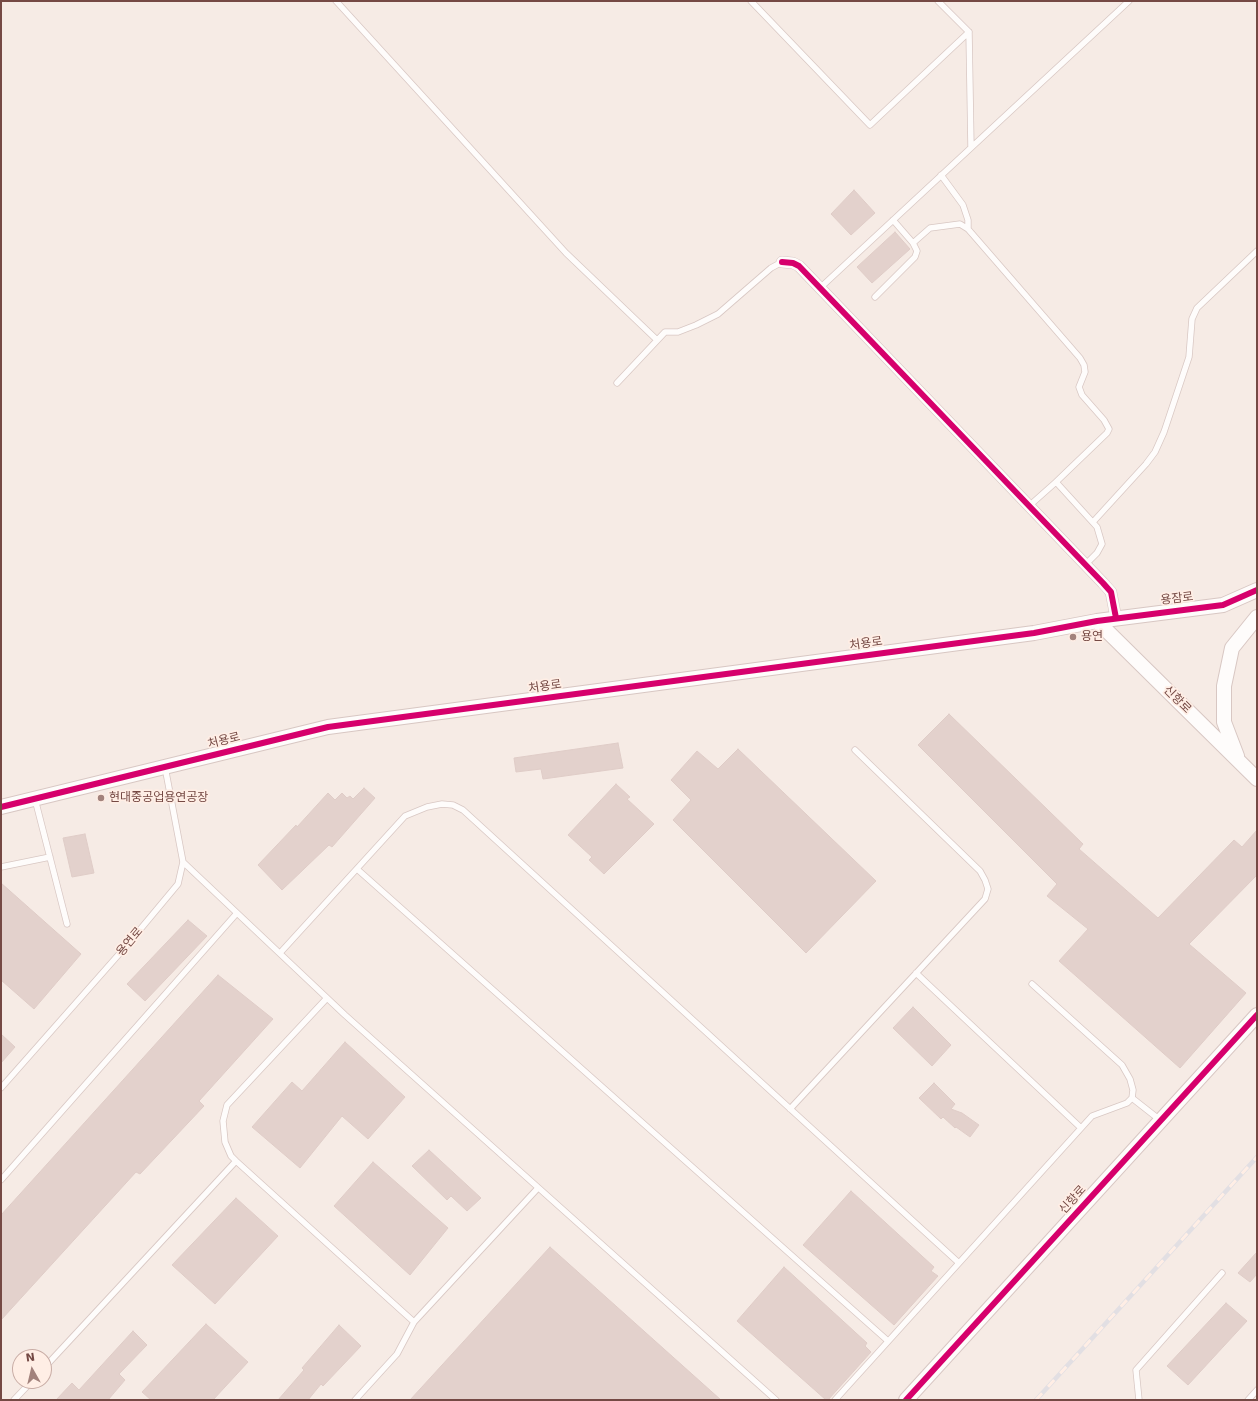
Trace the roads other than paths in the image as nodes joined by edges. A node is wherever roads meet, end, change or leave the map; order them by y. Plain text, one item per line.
1 (336, 1) edge
2 (751, 1) edge
3 (938, 1) edge
4 (1129, 1) edge
5 (969, 32) junction
6 (971, 147) junction
7 (941, 175) junction
8 (893, 220) junction
9 (968, 229) junction
10 (913, 243) junction
11 (1257, 251) edge
12 (782, 262) joint
13 (820, 288) junction
14 (875, 297) dead end
15 (657, 340) junction
16 (617, 383) dead end
17 (1056, 482) junction
18 (1029, 506) junction
19 (1093, 522) junction
20 (1085, 565) junction
21 (1257, 590) edge
22 (1257, 617) edge
23 (1116, 618) junction
24 (1097, 621) junction
25 (855, 750) dead end
26 (1238, 760) junction
27 (165, 767) junction
28 (1257, 779) edge
29 (35, 798) junction
30 (1, 806) edge
31 (50, 857) junction
32 (183, 862) junction
33 (1, 867) edge
34 (357, 869) junction
35 (237, 913) junction
36 (67, 924) dead end
37 (280, 953) junction
38 (916, 973) junction
39 (1032, 984) dead end
40 (328, 998) junction
41 (1257, 1015) edge
42 (1, 1088) edge
43 (1132, 1098) junction
44 (790, 1109) junction
45 (1160, 1121) junction
46 (1081, 1128) junction
47 (236, 1161) junction
48 (1, 1180) edge
49 (538, 1188) junction
50 (959, 1263) junction
51 (1222, 1273) dead end
52 (414, 1322) junction
53 (888, 1341) junction
54 (52, 1359) edge
55 (24, 1389) edge
56 (1257, 1390) edge
57 (14, 1400) edge
58 (355, 1400) edge
59 (776, 1400) edge
60 (834, 1400) edge
61 (906, 1400) edge
62 (1139, 1400) edge
63 (1248, 1400) edge

1 - 15 lane
2 - 5 lane
3 - 5 lane
4 - 6 lane
5 - 6 lane
6 - 7 lane
7 - 8 lane
7 - 9 lane
8 - 10 lane
8 - 13 lane
9 - 10 lane
9 - 17 lane
10 - 14 lane
11 - 19 lane
12 - 13 street
12 - 15 lane
13 - 18 street
15 - 16 lane
17 - 18 lane
17 - 19 lane
18 - 20 street
19 - 20 lane
20 - 23 street
21 - 23 street, 용잠로
22 - 26 street
23 - 24 street, 용잠로
24 - 26 street, 신항로
24 - 27 street, 처용로
25 - 38 lane
26 - 28 street, 신항로
27 - 29 street, 처용로
27 - 32 lane, 용연로
29 - 30 street, 처용로
29 - 31 lane
31 - 33 lane
31 - 36 lane
32 - 35 lane
32 - 42 lane, 용연로
34 - 37 lane
34 - 44 lane
34 - 53 lane
35 - 37 lane
35 - 48 lane
37 - 40 lane
38 - 44 lane
38 - 46 lane
39 - 43 lane
40 - 47 lane
40 - 49 lane
41 - 45 street, 신항로
43 - 45 lane
43 - 46 lane
44 - 50 lane
45 - 61 street, 신항로
46 - 50 lane
47 - 52 lane
47 - 54 lane
49 - 52 lane
49 - 59 lane
50 - 53 lane
51 - 62 lane
52 - 58 lane
53 - 60 lane
55 - 57 lane
56 - 63 lane

